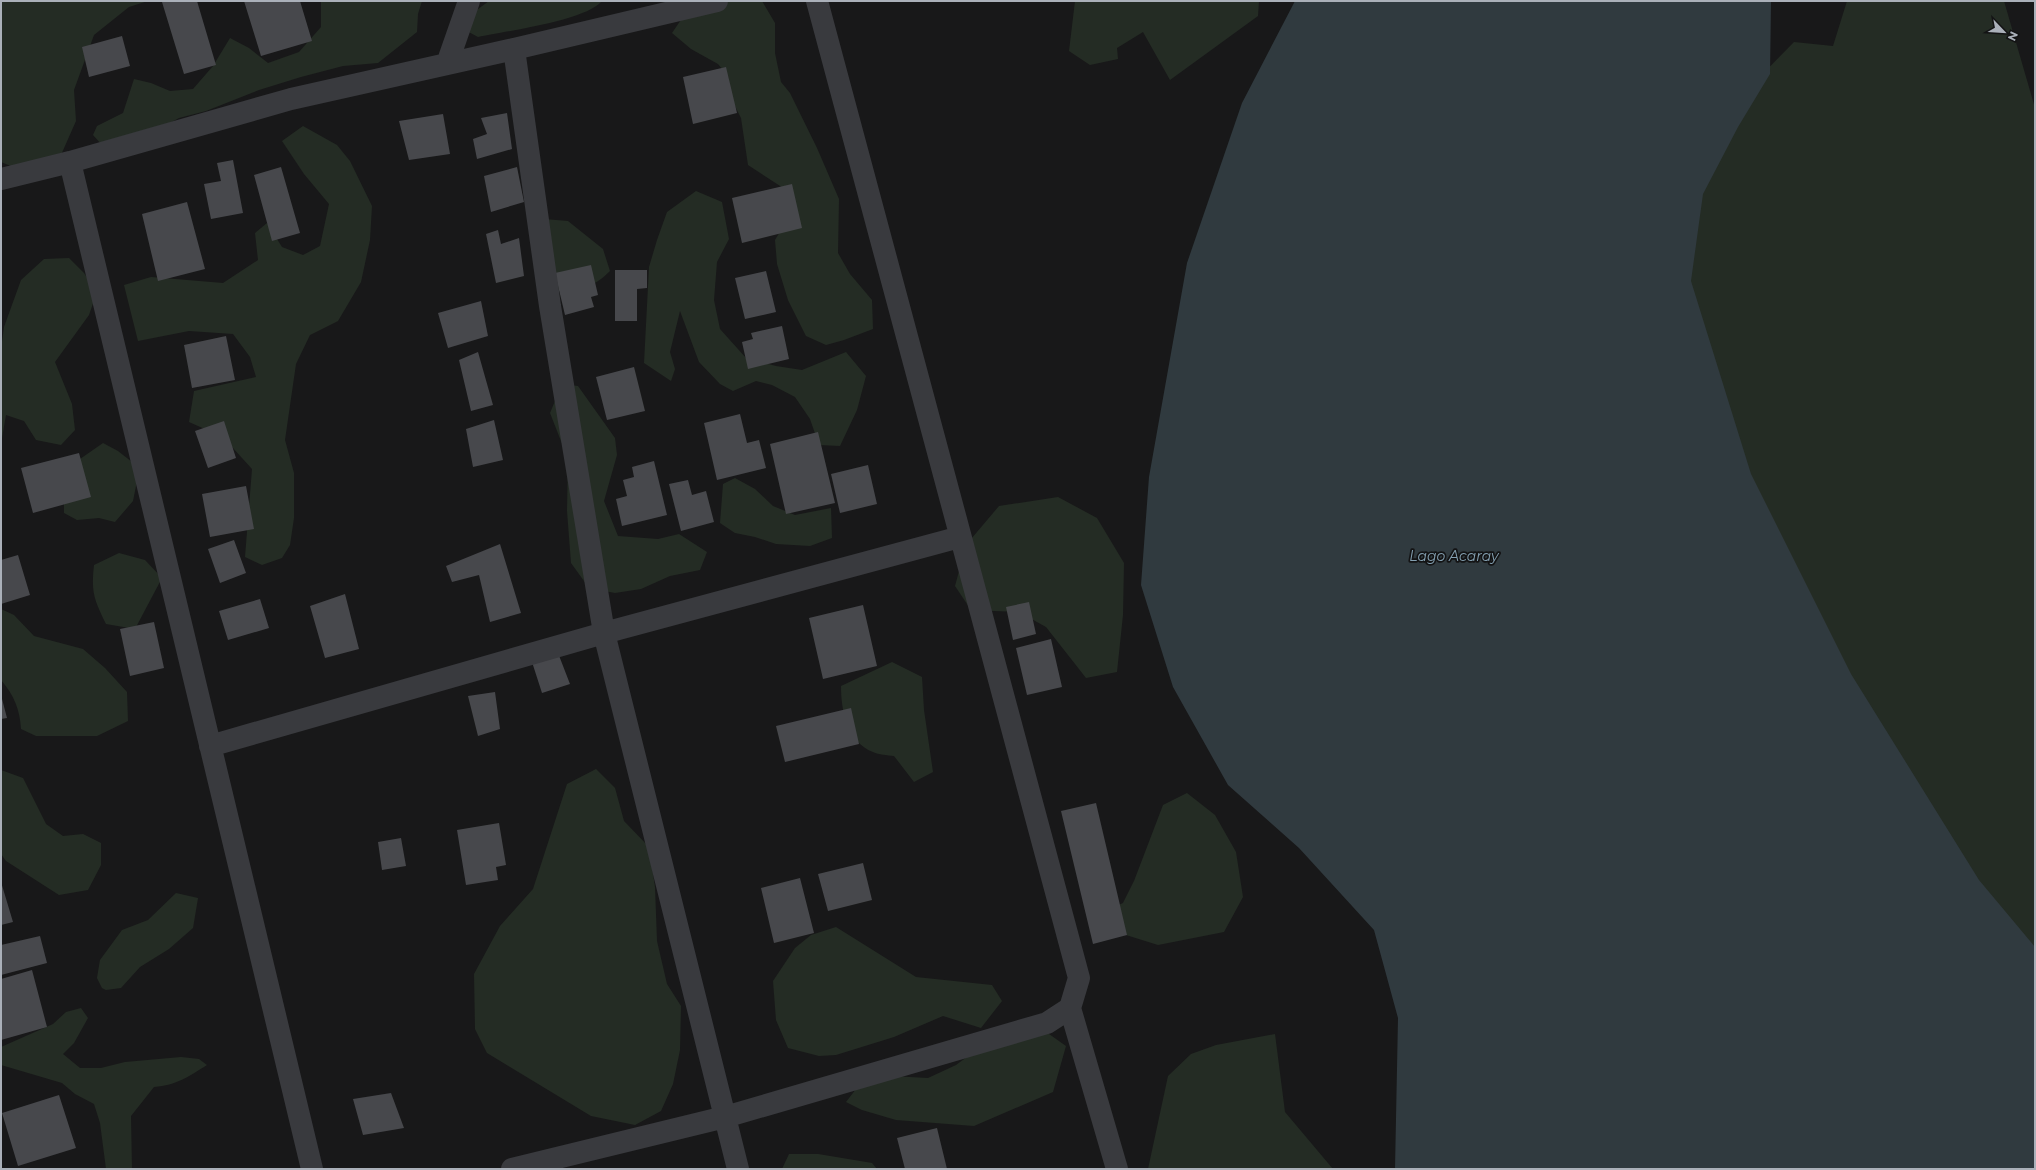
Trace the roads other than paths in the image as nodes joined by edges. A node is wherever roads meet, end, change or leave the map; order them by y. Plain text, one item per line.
1 (469, 1) edge
2 (716, 1) edge
3 (817, 1) edge
4 (514, 49) junction
5 (447, 64) junction
6 (70, 162) junction
7 (1, 179) edge
8 (960, 537) junction
9 (604, 633) junction
10 (210, 746) junction
11 (1070, 1008) junction
12 (725, 1117) junction
13 (312, 1169) edge
14 (512, 1169) edge
15 (738, 1169) edge
16 (1117, 1169) edge

1 - 5 street
2 - 4 street
3 - 8 street
4 - 5 street
4 - 9 street
5 - 6 street
6 - 7 street
6 - 10 street
8 - 9 street
8 - 11 street
9 - 10 street
9 - 12 street
10 - 13 street
11 - 12 street
11 - 16 street
12 - 14 street
12 - 15 street

